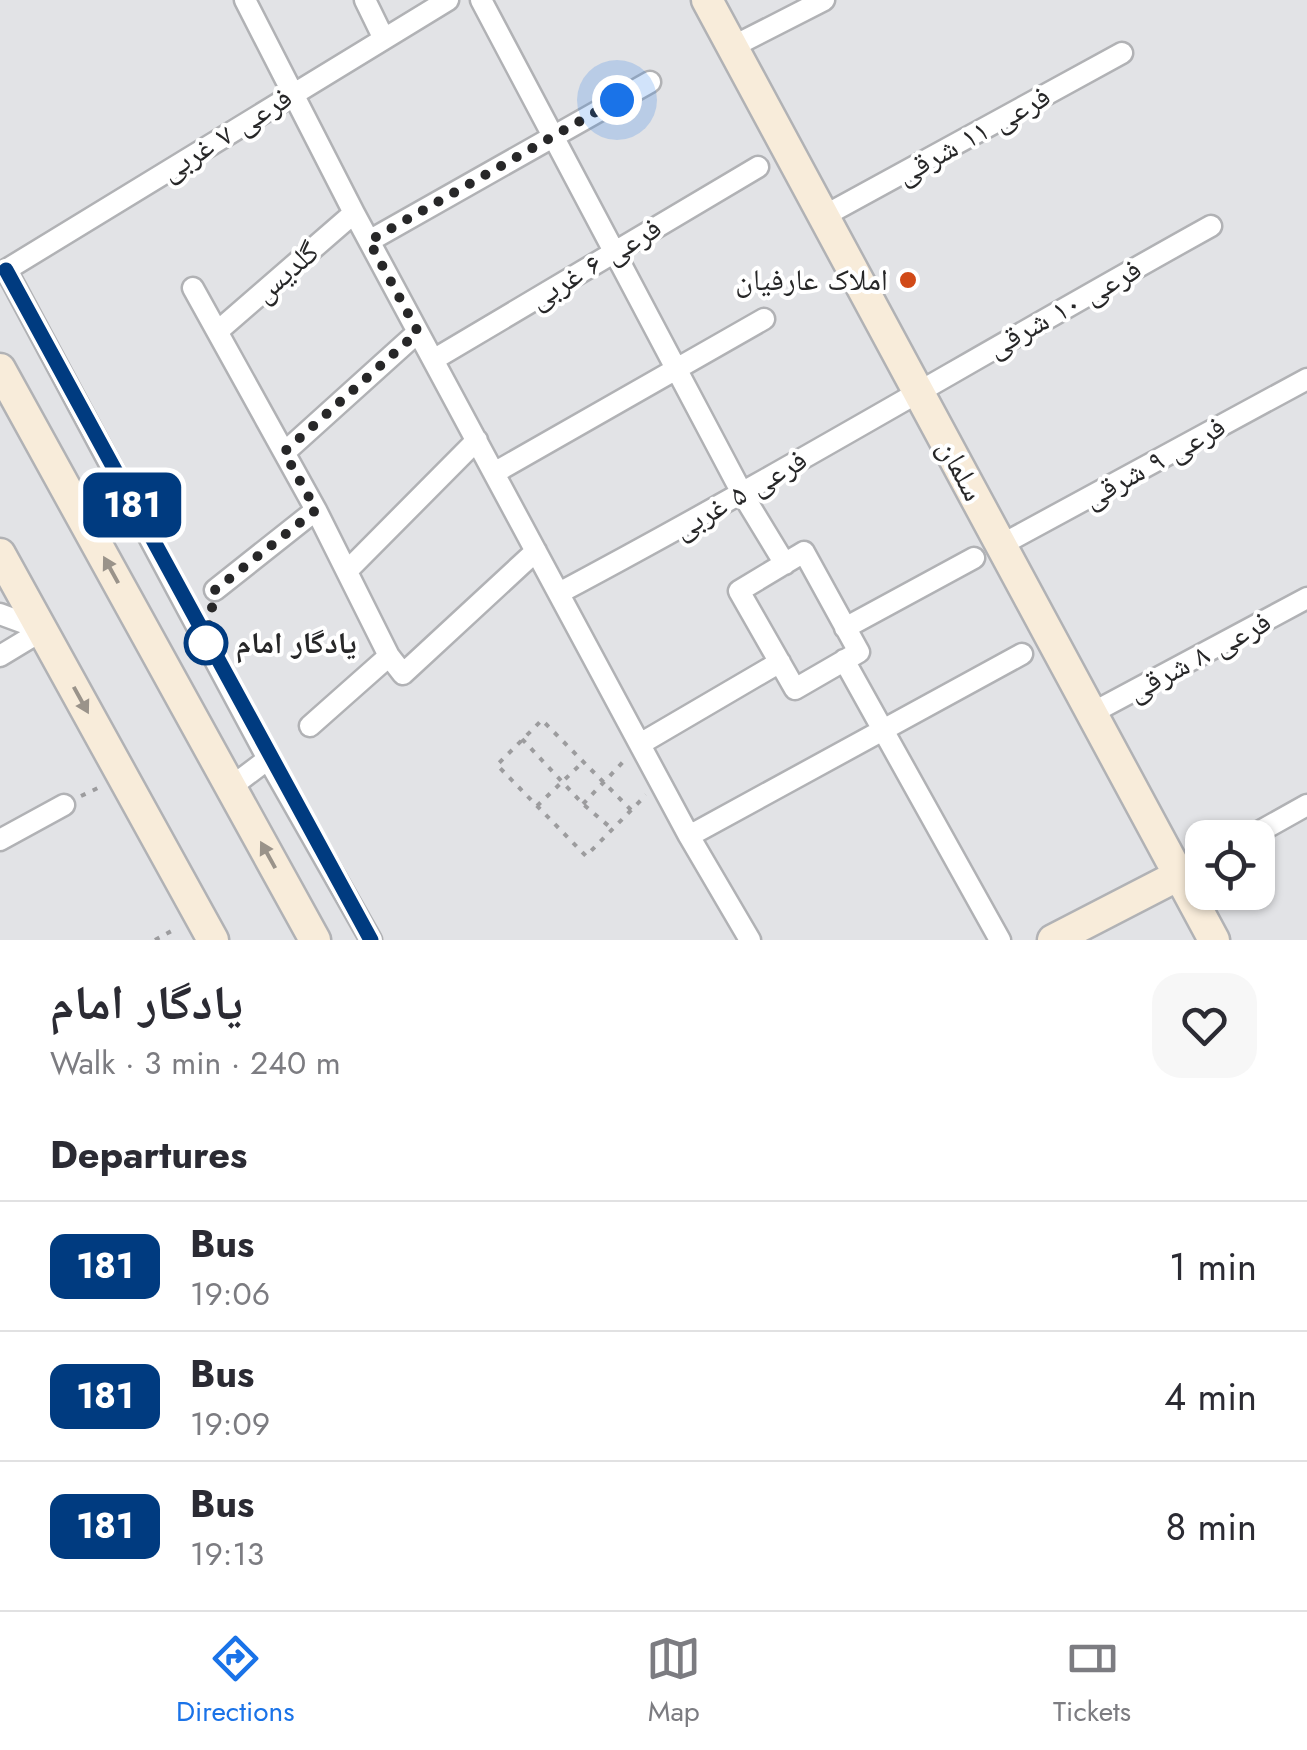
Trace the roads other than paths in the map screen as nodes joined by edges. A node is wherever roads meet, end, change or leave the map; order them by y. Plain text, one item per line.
1 (246, 0) edge
2 (365, 0) edge
3 (448, 0) edge
4 (481, 0) edge
5 (707, 0) edge
6 (824, 0) edge
7 (384, 38) junction
8 (732, 47) junction
9 (1122, 54) dead end
10 (650, 82) dead end
11 (290, 94) junction
12 (553, 136) junction
13 (758, 167) dead end
14 (354, 213) junction
15 (824, 216) junction
16 (1211, 226) dead end
17 (369, 241) junction
18 (614, 251) junction
19 (193, 288) dead end
20 (764, 319) dead end
21 (218, 331) junction
22 (418, 332) junction
23 (433, 360) junction
24 (676, 368) junction
25 (0, 369) edge
26 (1307, 379) edge
27 (917, 390) junction
28 (477, 440) junction
29 (284, 452) junction
30 (494, 473) junction
31 (743, 495) junction
32 (316, 510) junction
33 (536, 551) junction
34 (988, 552) junction
35 (0, 554) edge
36 (785, 564) junction
37 (347, 571) junction
38 (215, 590) dead end
39 (559, 594) junction
40 (1307, 598) edge
41 (0, 614) edge
42 (845, 628) junction
43 (42, 630) junction
44 (1022, 654) dead end
45 (0, 656) edge
46 (389, 656) junction
47 (844, 660) junction
48 (780, 662) junction
49 (1092, 713) junction
50 (310, 726) dead end
51 (883, 728) junction
52 (640, 744) junction
53 (268, 759) junction
54 (231, 788) junction
55 (1307, 805) edge
56 (64, 806) road end
57 (1275, 823) edge
58 (689, 836) junction
59 (0, 840) edge
60 (1185, 860) edge
61 (1185, 872) edge
62 (1204, 910) edge
63 (213, 940) edge
64 (315, 940) edge
65 (371, 940) edge
66 (750, 940) edge
67 (1000, 940) edge
68 (1053, 940) edge
69 (1214, 940) edge

1 - 11 street
2 - 7 street
3 - 7 street, فرعی ۷ غربی
4 - 12 street
5 - 8 street, سلمان
6 - 8 street
7 - 11 street, فرعی ۷ غربی
8 - 15 street, سلمان
9 - 15 street, فرعی ۱۱ شرقی
10 - 12 street
11 - 14 street
11 - 53 street, فرعی ۷ غربی
12 - 17 street
12 - 18 street
13 - 18 street, فرعی ۶ غربی
14 - 17 street
14 - 21 street, گلدیس
15 - 27 street, سلمان
16 - 27 street, فرعی ۱۰ شرقی
17 - 22 street
18 - 23 street, فرعی ۶ غربی
18 - 24 street
19 - 21 street
20 - 24 street
21 - 29 street
22 - 23 street
22 - 29 street
23 - 28 street
24 - 30 street
24 - 31 street
54 -> 25 street
26 - 34 street, فرعی ۹ شرقی
27 - 31 street, فرعی ۵ غربی
27 - 34 street, سلمان
28 - 30 street
28 - 37 street
29 - 32 street
30 - 33 street
31 - 36 street
31 - 39 street, فرعی ۵ غربی
32 - 37 street
32 - 38 street
33 - 39 street
33 - 46 street
34 - 42 street, فرعی ۹ شرقی
34 - 49 street, سلمان
35 - 43 street
36 - 42 street
36 - 48 street
37 - 46 street
39 - 52 street
40 - 49 street, فرعی ۸ شرقی
41 - 43 street
42 - 47 street
43 - 45 street
43 -> 63 street
44 - 51 street
46 - 50 street
47 - 48 street
47 - 51 street
48 - 52 street
49 - 60 street, سلمان
51 - 58 street
51 - 67 street
52 - 58 street
53 - 54 street
53 - 65 street
64 -> 54 street
55 - 57 street
56 - 59 street
58 - 66 street
61 - 68 street
62 - 69 street, سلمان

